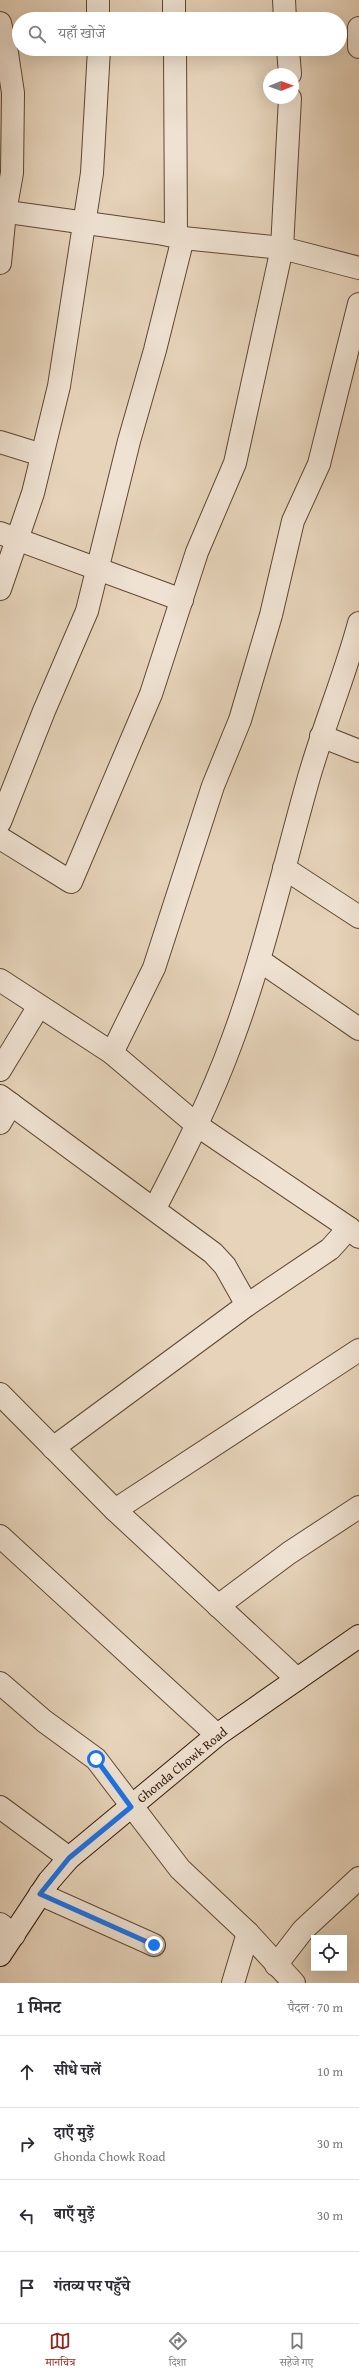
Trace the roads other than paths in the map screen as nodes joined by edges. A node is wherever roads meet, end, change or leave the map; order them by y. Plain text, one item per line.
1 (98, 0) edge
2 (174, 0) edge
3 (284, 0) edge
4 (98, 12) edge
5 (174, 12) edge
6 (285, 12) edge
7 (0, 23) edge
8 (359, 28) edge
9 (359, 47) edge
10 (99, 56) edge
11 (175, 56) edge
12 (289, 56) edge
13 (290, 68) edge
14 (290, 104) edge
15 (3, 211) edge
16 (85, 223) junction
17 (179, 238) junction
18 (282, 248) junction
19 (0, 263) edge
20 (359, 268) edge
21 (359, 304) edge
22 (0, 442) edge
23 (42, 455) junction
24 (8, 536) edge
25 (98, 569) junction
26 (0, 589) edge
27 (182, 600) junction
28 (359, 623) edge
29 (354, 662) edge
30 (321, 736) junction
31 (359, 751) edge
32 (0, 822) edge
33 (0, 838) edge
34 (284, 868) junction
35 (359, 917) edge
36 (259, 960) junction
37 (0, 980) edge
38 (39, 1006) junction
39 (359, 1029) edge
40 (112, 1053) junction
41 (0, 1070) edge
42 (5, 1100) edge
43 (0, 1123) edge
44 (198, 1126) junction
45 (155, 1208) junction
46 (354, 1232) edge
47 (246, 1305) junction
48 (359, 1350) edge
49 (0, 1394) edge
50 (52, 1448) junction
51 (359, 1508) edge
52 (115, 1510) junction
53 (0, 1536) edge
54 (218, 1606) junction
55 (359, 1636) edge
56 (297, 1679) junction
57 (0, 1683) edge
58 (217, 1735) junction
59 (0, 1807) edge
60 (131, 1807) junction
61 (69, 1858) junction
62 (359, 1878) edge
63 (40, 1894) junction
64 (7, 1929) edge
65 (248, 1933) junction
66 (154, 1945) dead end
67 (0, 1956) edge
68 (276, 1965) junction
69 (233, 1983) edge
70 (294, 1983) edge

1 - 4 street
2 - 5 street
3 - 6 street
7 - 15 street
8 - 9 street
10 - 16 street
11 - 17 street
12 - 13 street
14 - 18 street
15 - 16 street
15 - 19 street
16 - 17 street
16 - 23 street
17 - 18 street
17 - 25 street
18 - 20 street
18 - 27 street
21 - 40 street
22 - 23 street
23 - 24 street
24 - 25 street
24 - 26 street
25 - 27 street
25 - 32 street
27 - 33 street
28 - 29 street
29 - 30 street
30 - 31 street
30 - 34 street
34 - 35 street
34 - 36 street
36 - 39 street
36 - 44 street
37 - 38 street
38 - 40 street
38 - 41 street
40 - 44 street
42 - 43 street
42 - 45 street
44 - 45 street
44 - 46 street
45 - 47 street
46 - 47 street
47 - 50 street
48 - 52 street
49 - 50 street
50 - 52 street
51 - 54 street
52 - 54 street
53 - 58 street
54 - 56 street
55 - 56 street, Ghonda Chowk Road
56 - 58 street, Ghonda Chowk Road
57 - 60 street
58 - 60 street, Ghonda Chowk Road
59 - 61 street
60 - 61 street, Ghonda Chowk Road
60 - 65 street
61 - 63 street, Ghonda Chowk Road
62 - 68 street
63 - 64 street, Ghonda Chowk Road
63 - 66 street
64 - 67 street, Ghonda Chowk Road
65 - 68 street
65 - 69 street
68 - 70 street

